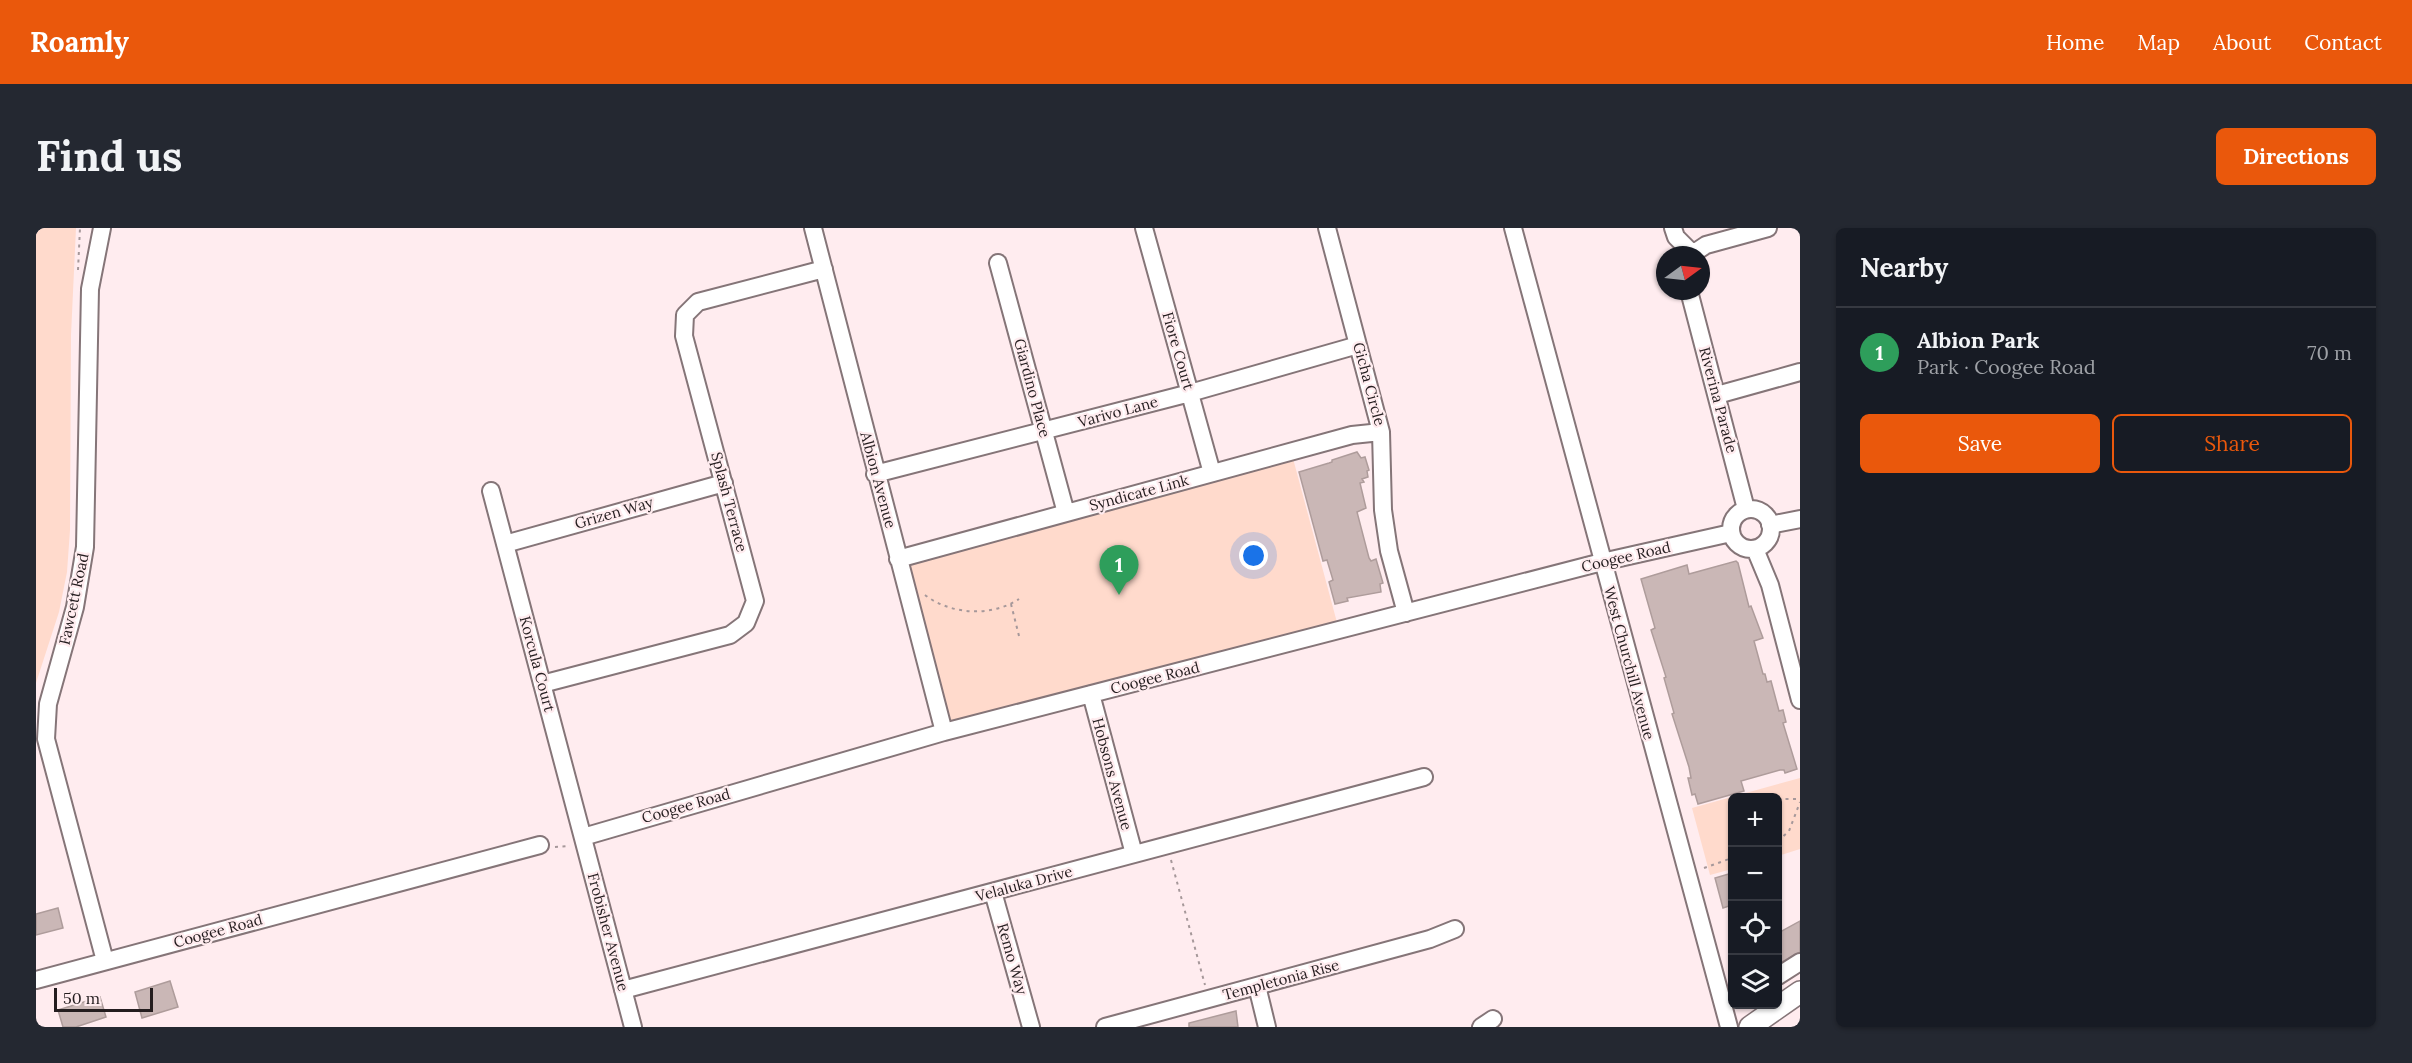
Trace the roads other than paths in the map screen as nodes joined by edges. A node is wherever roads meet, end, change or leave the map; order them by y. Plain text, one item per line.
1 (102, 228) edge
2 (813, 228) edge
3 (1144, 228) edge
4 (1327, 228) edge
5 (1513, 228) edge
6 (1673, 228) edge
7 (1768, 228) edge
8 (1684, 246) edge
9 (1704, 246) edge
10 (998, 262) dead end
11 (824, 269) junction
12 (1691, 300) edge
13 (1358, 345) junction
14 (1800, 372) edge
15 (1190, 393) junction
16 (1717, 395) junction
17 (1044, 431) junction
18 (1381, 432) junction
19 (1212, 473) junction
20 (876, 474) junction
21 (724, 483) junction
22 (491, 492) dead end
23 (1746, 509) junction
24 (1066, 513) junction
25 (1800, 519) edge
26 (1770, 525) junction
27 (1731, 533) junction
28 (505, 544) junction
29 (1755, 549) junction
30 (898, 560) junction
31 (1602, 562) junction
32 (1406, 613) junction
33 (542, 684) junction
34 (1091, 694) junction
35 (1800, 700) edge
36 (944, 732) junction
37 (1424, 777) dead end
38 (583, 840) junction
39 (540, 845) road end
40 (1134, 855) junction
41 (993, 892) junction
42 (1455, 929) dead end
43 (105, 961) junction
44 (1800, 962) edge
45 (1782, 973) edge
46 (36, 980) edge
47 (1725, 982) edge
48 (1257, 986) junction
49 (623, 990) junction
50 (1800, 992) edge
51 (1110, 1026) edge
52 (633, 1027) edge
53 (1031, 1027) edge
54 (1267, 1027) edge
55 (1729, 1027) edge
56 (1750, 1027) edge

1 - 43 street, Fawcett Road
2 - 11 street, Albion Avenue
3 - 15 street, Fiore Court
4 - 13 street, Gicha Circle
5 - 31 street, West Churchill Avenue
6 - 8 street
7 - 9 street
10 - 17 street, Giardino Place
11 - 20 street, Albion Avenue
11 - 21 street, Splash Terrace
12 - 16 street, Riverina Parade
13 - 15 street, Varivo Lane
13 - 18 street, Gicha Circle
14 - 16 street
15 - 17 street, Varivo Lane
15 - 19 street, Fiore Court
16 - 23 street, Riverina Parade
17 - 20 street, Varivo Lane
17 - 24 street, Giardino Place
18 - 19 street, Syndicate Link
18 - 32 street, Gicha Circle
19 - 24 street, Syndicate Link
20 - 30 street, Albion Avenue
21 - 28 street, Grizen Way
21 - 33 street, Splash Terrace
22 - 28 street, Korcula Court
23 - 26 street
23 - 27 street
24 - 30 street, Syndicate Link
25 - 26 street
26 - 29 street
27 - 29 street
27 - 31 street, Coogee Road
28 - 33 street, Korcula Court
29 - 35 street
30 - 36 street, Albion Avenue
31 - 32 street, Coogee Road
31 - 47 street, West Churchill Avenue
32 - 34 street, Coogee Road
33 - 38 street, Korcula Court
34 - 36 street, Coogee Road
34 - 40 street, Hobsons Avenue
36 - 38 street, Coogee Road
37 - 40 street, Velaluka Drive
38 - 49 street, Frobisher Avenue
39 - 43 street, Coogee Road
40 - 41 street, Velaluka Drive
41 - 49 street, Velaluka Drive
41 - 53 street, Remo Way
42 - 48 street, Templetonia Rise
43 - 46 street, Coogee Road
44 - 45 street
47 - 55 street, West Churchill Avenue
48 - 51 street, Templetonia Rise
48 - 54 street
49 - 52 street, Frobisher Avenue
50 - 56 main road

